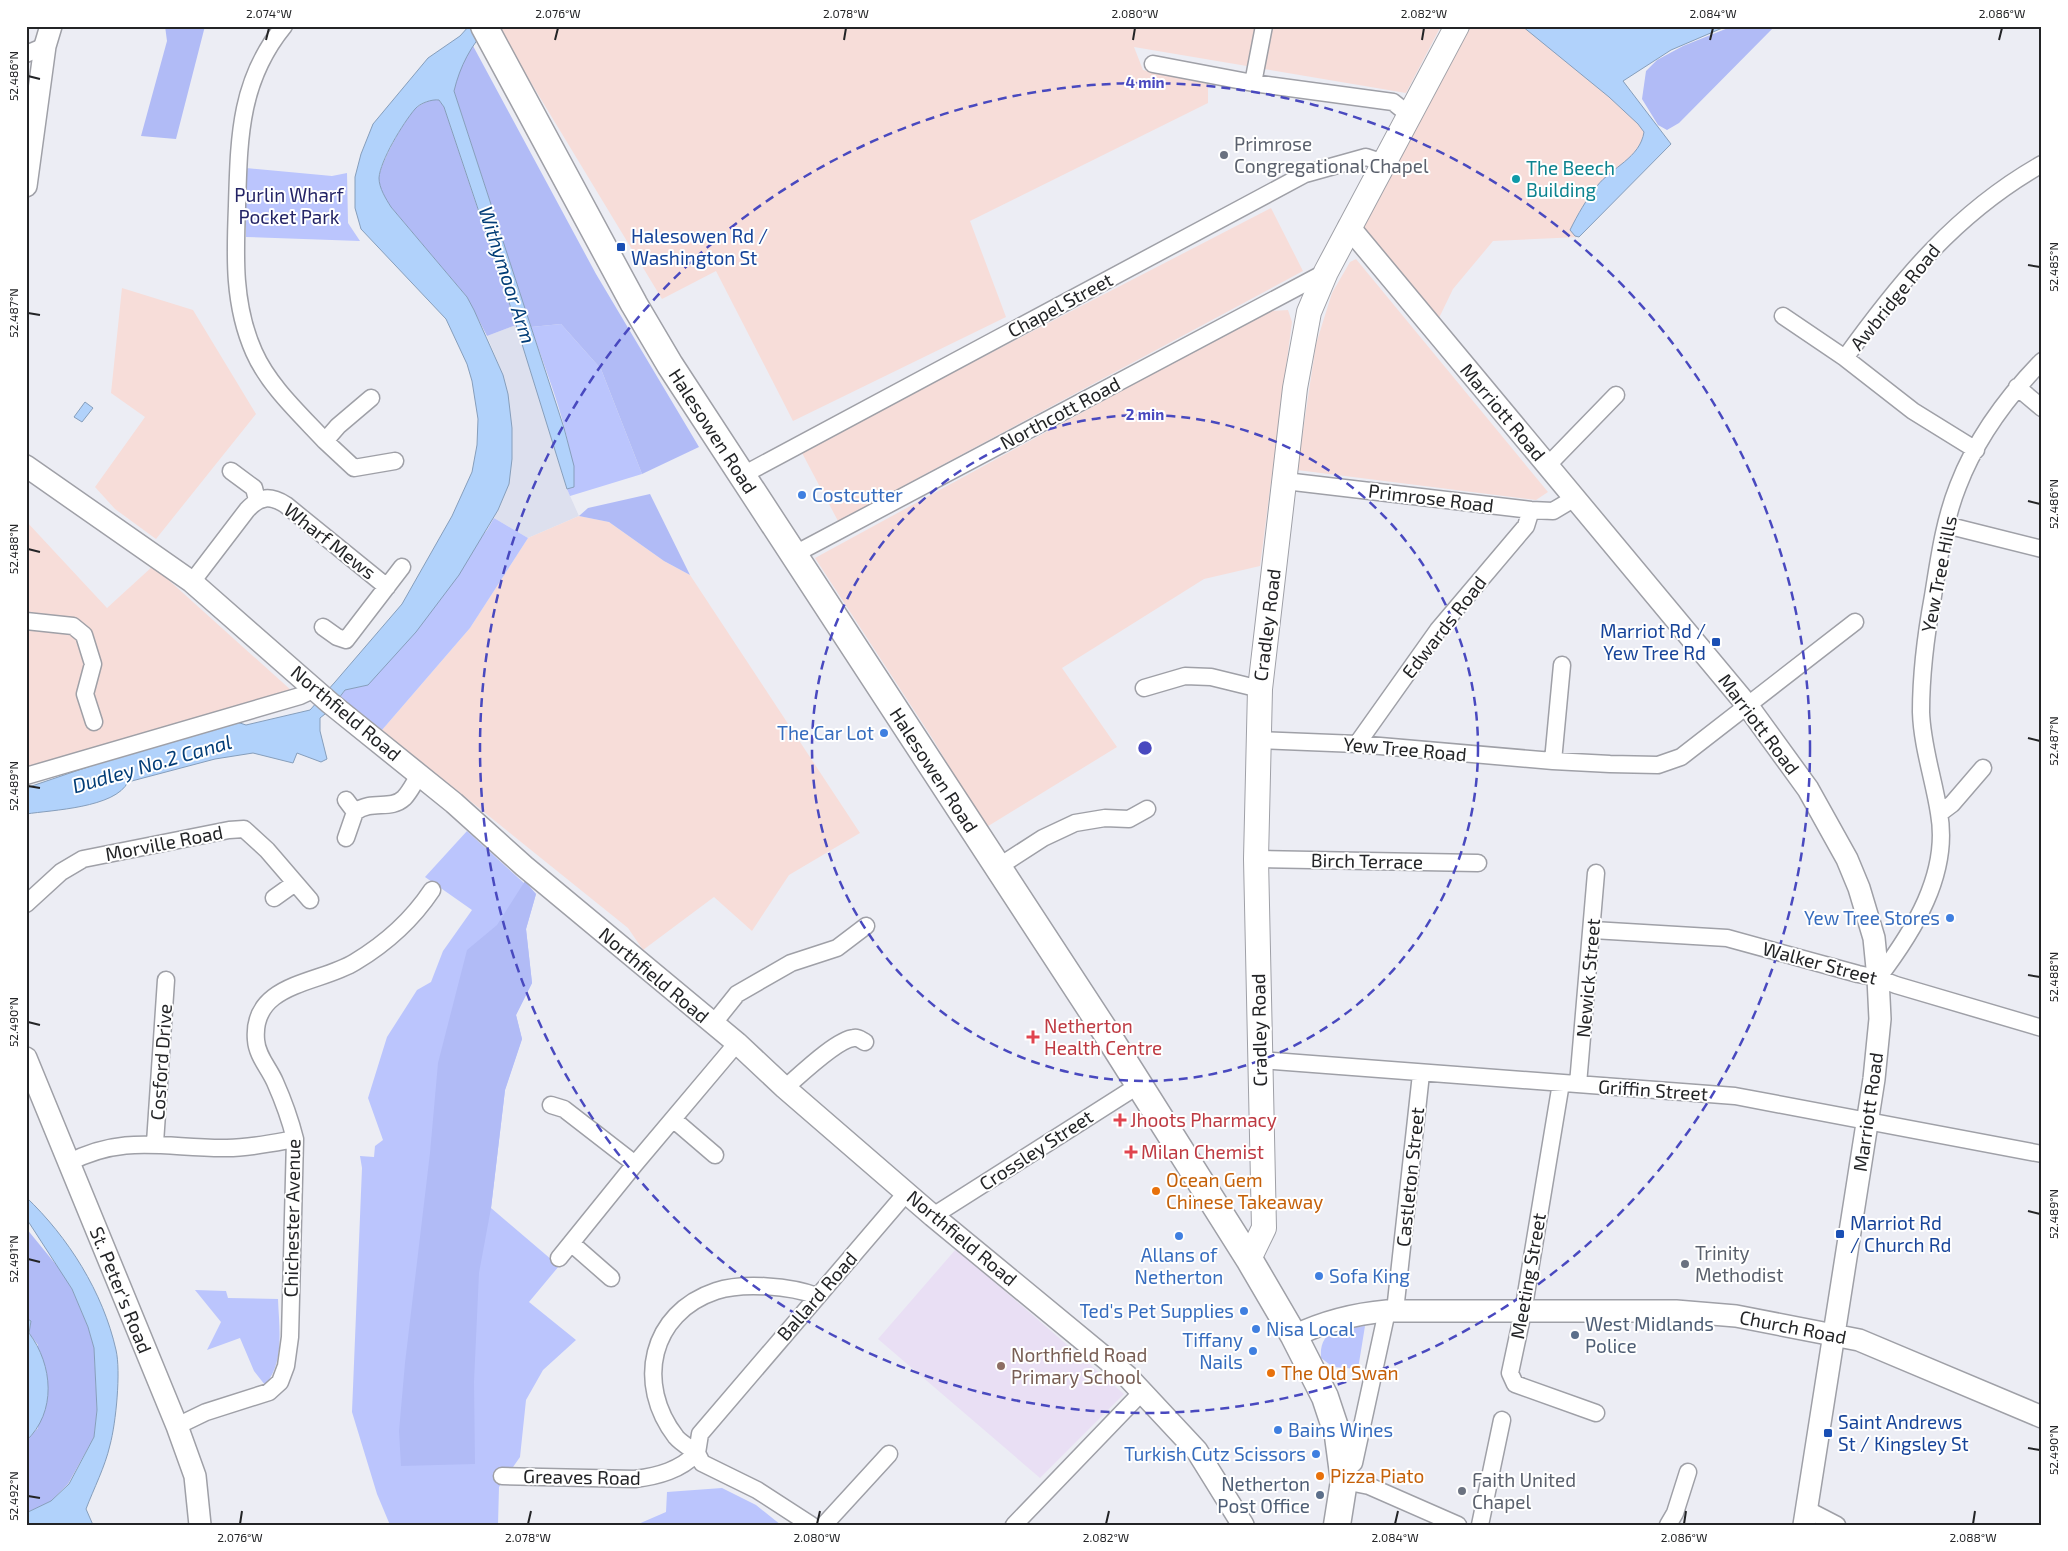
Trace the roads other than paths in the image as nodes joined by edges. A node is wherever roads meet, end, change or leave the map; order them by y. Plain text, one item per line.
1 (284, 26) edge
2 (1264, 26) edge
3 (1457, 26) edge
4 (489, 36) edge
5 (41, 42) edge
6 (1153, 64) dead end
7 (1253, 83) junction
8 (1408, 114) junction
9 (1384, 163) junction
10 (2042, 164) edge
11 (26, 186) edge
12 (1349, 228) junction
13 (1326, 272) junction
14 (1783, 316) dead end
15 (1845, 358) junction
16 (2042, 361) edge
17 (2016, 387) junction
18 (1616, 395) dead end
19 (371, 398) dead end
20 (2042, 408) edge
21 (325, 440) junction
22 (1976, 450) junction
23 (395, 461) dead end
24 (26, 466) edge
25 (1548, 466) junction
26 (231, 471) dead end
27 (741, 476) junction
28 (1285, 481) junction
29 (1575, 498) junction
30 (257, 500) junction
31 (1530, 510) junction
32 (1946, 525) junction
33 (2042, 549) edge
34 (793, 555) junction
35 (402, 567) dead end
36 (192, 582) junction
37 (387, 587) junction
38 (26, 621) edge
39 (1855, 622) dead end
40 (323, 627) dead end
41 (1562, 665) dead end
42 (1144, 688) dead end
43 (315, 689) junction
44 (1260, 689) junction
45 (1748, 705) junction
46 (94, 722) dead end
47 (1257, 740) junction
48 (1356, 744) junction
49 (1553, 761) junction
50 (1983, 768) dead end
51 (420, 774) junction
52 (26, 776) edge
53 (1147, 810) dead end
54 (1940, 813) junction
55 (346, 838) dead end
56 (1256, 859) junction
57 (1478, 863) dead end
58 (998, 867) junction
59 (1596, 872) dead end
60 (295, 883) junction
61 (432, 890) dead end
62 (274, 898) dead end
63 (310, 900) dead end
64 (26, 904) edge
65 (866, 926) dead end
66 (1592, 930) junction
67 (1878, 978) junction
68 (166, 980) dead end
69 (713, 1024) junction
70 (2042, 1028) edge
71 (865, 1042) dead end
72 (737, 1043) junction
73 (26, 1058) edge
74 (1259, 1060) junction
75 (1421, 1074) junction
76 (1561, 1083) junction
77 (1578, 1084) junction
78 (1139, 1085) junction
79 (785, 1088) junction
80 (551, 1105) dead end
81 (673, 1119) junction
82 (1868, 1122) junction
83 (295, 1139) junction
84 (155, 1143) junction
85 (715, 1154) dead end
86 (2042, 1154) edge
87 (68, 1163) junction
88 (635, 1164) junction
89 (906, 1192) junction
90 (933, 1216) junction
91 (570, 1243) junction
92 (559, 1258) dead end
93 (1249, 1259) junction
94 (611, 1278) dead end
95 (817, 1296) junction
96 (1391, 1311) junction
97 (1523, 1312) junction
98 (1835, 1334) junction
99 (1294, 1336) junction
100 (1143, 1392) junction
101 (1596, 1413) dead end
102 (2042, 1417) edge
103 (1502, 1420) dead end
104 (177, 1426) junction
105 (697, 1453) junction
106 (889, 1454) dead end
107 (1688, 1472) dead end
108 (502, 1476) dead end
109 (1344, 1476) junction
110 (1804, 1517) edge
111 (200, 1525) edge
112 (811, 1525) edge
113 (824, 1525) edge
114 (1014, 1525) edge
115 (1243, 1525) edge
116 (1337, 1525) edge
117 (1458, 1525) edge
118 (1480, 1525) edge
119 (1668, 1525) edge
120 (1838, 1525) edge

1 - 21 street
2 - 7 street
3 - 8 main road, Cradley Road
4 - 27 main road, Halesowen Road
5 - 11 street
6 - 7 street
7 - 8 street
8 - 9 main road, Cradley Road
9 - 12 main road, Cradley Road
9 - 27 street, Chapel Street
10 - 15 street, Awbridge Road
12 - 13 main road, Cradley Road
12 - 25 street, Marriott Road
13 - 28 main road, Cradley Road
13 - 34 street, Northcott Road
14 - 15 street
15 - 22 street
16 - 17 street, Yew Tree Hills
17 - 20 street
17 - 22 street, Yew Tree Hills
18 - 25 street
19 - 21 street
21 - 23 street
22 - 32 street, Yew Tree Hills
24 - 36 street, Northfield Road
25 - 29 street, Marriott Road
26 - 30 street
27 - 34 main road, Halesowen Road
28 - 31 street, Primrose Road
28 - 44 main road, Cradley Road
29 - 31 street, Primrose Road
29 - 45 street, Marriott Road
30 - 36 street, Wharf Mews
30 - 37 street, Wharf Mews
31 - 48 street, Edwards Road
32 - 33 street
32 - 54 street, Yew Tree Hills
34 - 58 main road, Halesowen Road
35 - 37 street, Wharf Mews
36 - 43 street, Northfield Road
37 - 40 street, Wharf Mews
38 - 46 street
39 - 45 street, Yew Tree Road
41 - 49 street
42 - 44 street
43 - 51 street, Northfield Road
43 - 52 street
44 - 47 main road, Cradley Road
45 - 49 street, Yew Tree Road
45 - 67 street, Marriott Road
47 - 48 street, Yew Tree Road
47 - 56 main road, Cradley Road
48 - 49 street, Yew Tree Road
50 - 54 street
51 - 55 street
51 - 69 street, Northfield Road
53 - 58 street
54 - 67 street, Yew Tree Hills
56 - 57 street, Birch Terrace
56 - 74 main road, Cradley Road
58 - 78 main road, Halesowen Road
59 - 66 street, Newick Street
60 - 62 street
60 - 63 street, Morville Road
60 - 64 street, Morville Road
61 - 83 street, Chichester Avenue
65 - 69 street
66 - 67 street, Walker Street
66 - 77 street, Newick Street
67 - 70 street, Walker Street
67 - 82 street, Marriott Road
68 - 84 street, Cosford Drive
69 - 72 street, Northfield Road
71 - 79 street
72 - 79 street, Northfield Road
72 - 81 street
73 - 87 street, St. Peter's Road
74 - 75 street, Griffin Street
74 - 93 main road, Cradley Road
75 - 76 street, Griffin Street
75 - 96 street, Castleton Street
76 - 77 street, Griffin Street
76 - 97 street, Meeting Street
77 - 82 street, Griffin Street
78 - 90 street, Crossley Street
78 - 93 main road, Halesowen Road
79 - 89 street, Northfield Road
80 - 88 street
81 - 85 street
81 - 88 street
82 - 86 street, Griffin Street
82 - 98 street, Marriott Road
83 - 84 street
83 - 104 street, Chichester Avenue
84 - 87 street
87 - 104 street, St. Peter's Road
88 - 91 street
89 - 90 street, Northfield Road
89 - 95 street, Ballard Road
90 - 100 street, Northfield Road
91 - 92 street
91 - 94 street
93 - 99 main road, Halesowen Road
95 - 105 street, Ballard Road
95 - 105 street
96 - 97 street, Church Road
96 - 99 street, Church Road
96 - 109 street, Castleton Street
97 - 98 street, Church Road
97 - 101 street, Meeting Street
98 - 102 street, Church Road
98 - 110 street, Marriott Road
99 - 109 main road, Halesowen Road
100 - 114 street
100 - 115 street, Northfield Road
103 - 118 street
104 - 111 street, St. Peter's Road
105 - 108 street, Greaves Road
105 - 112 street
106 - 113 street
107 - 119 street
109 - 116 main road, Halesowen Road
109 - 117 street
110 - 120 street

